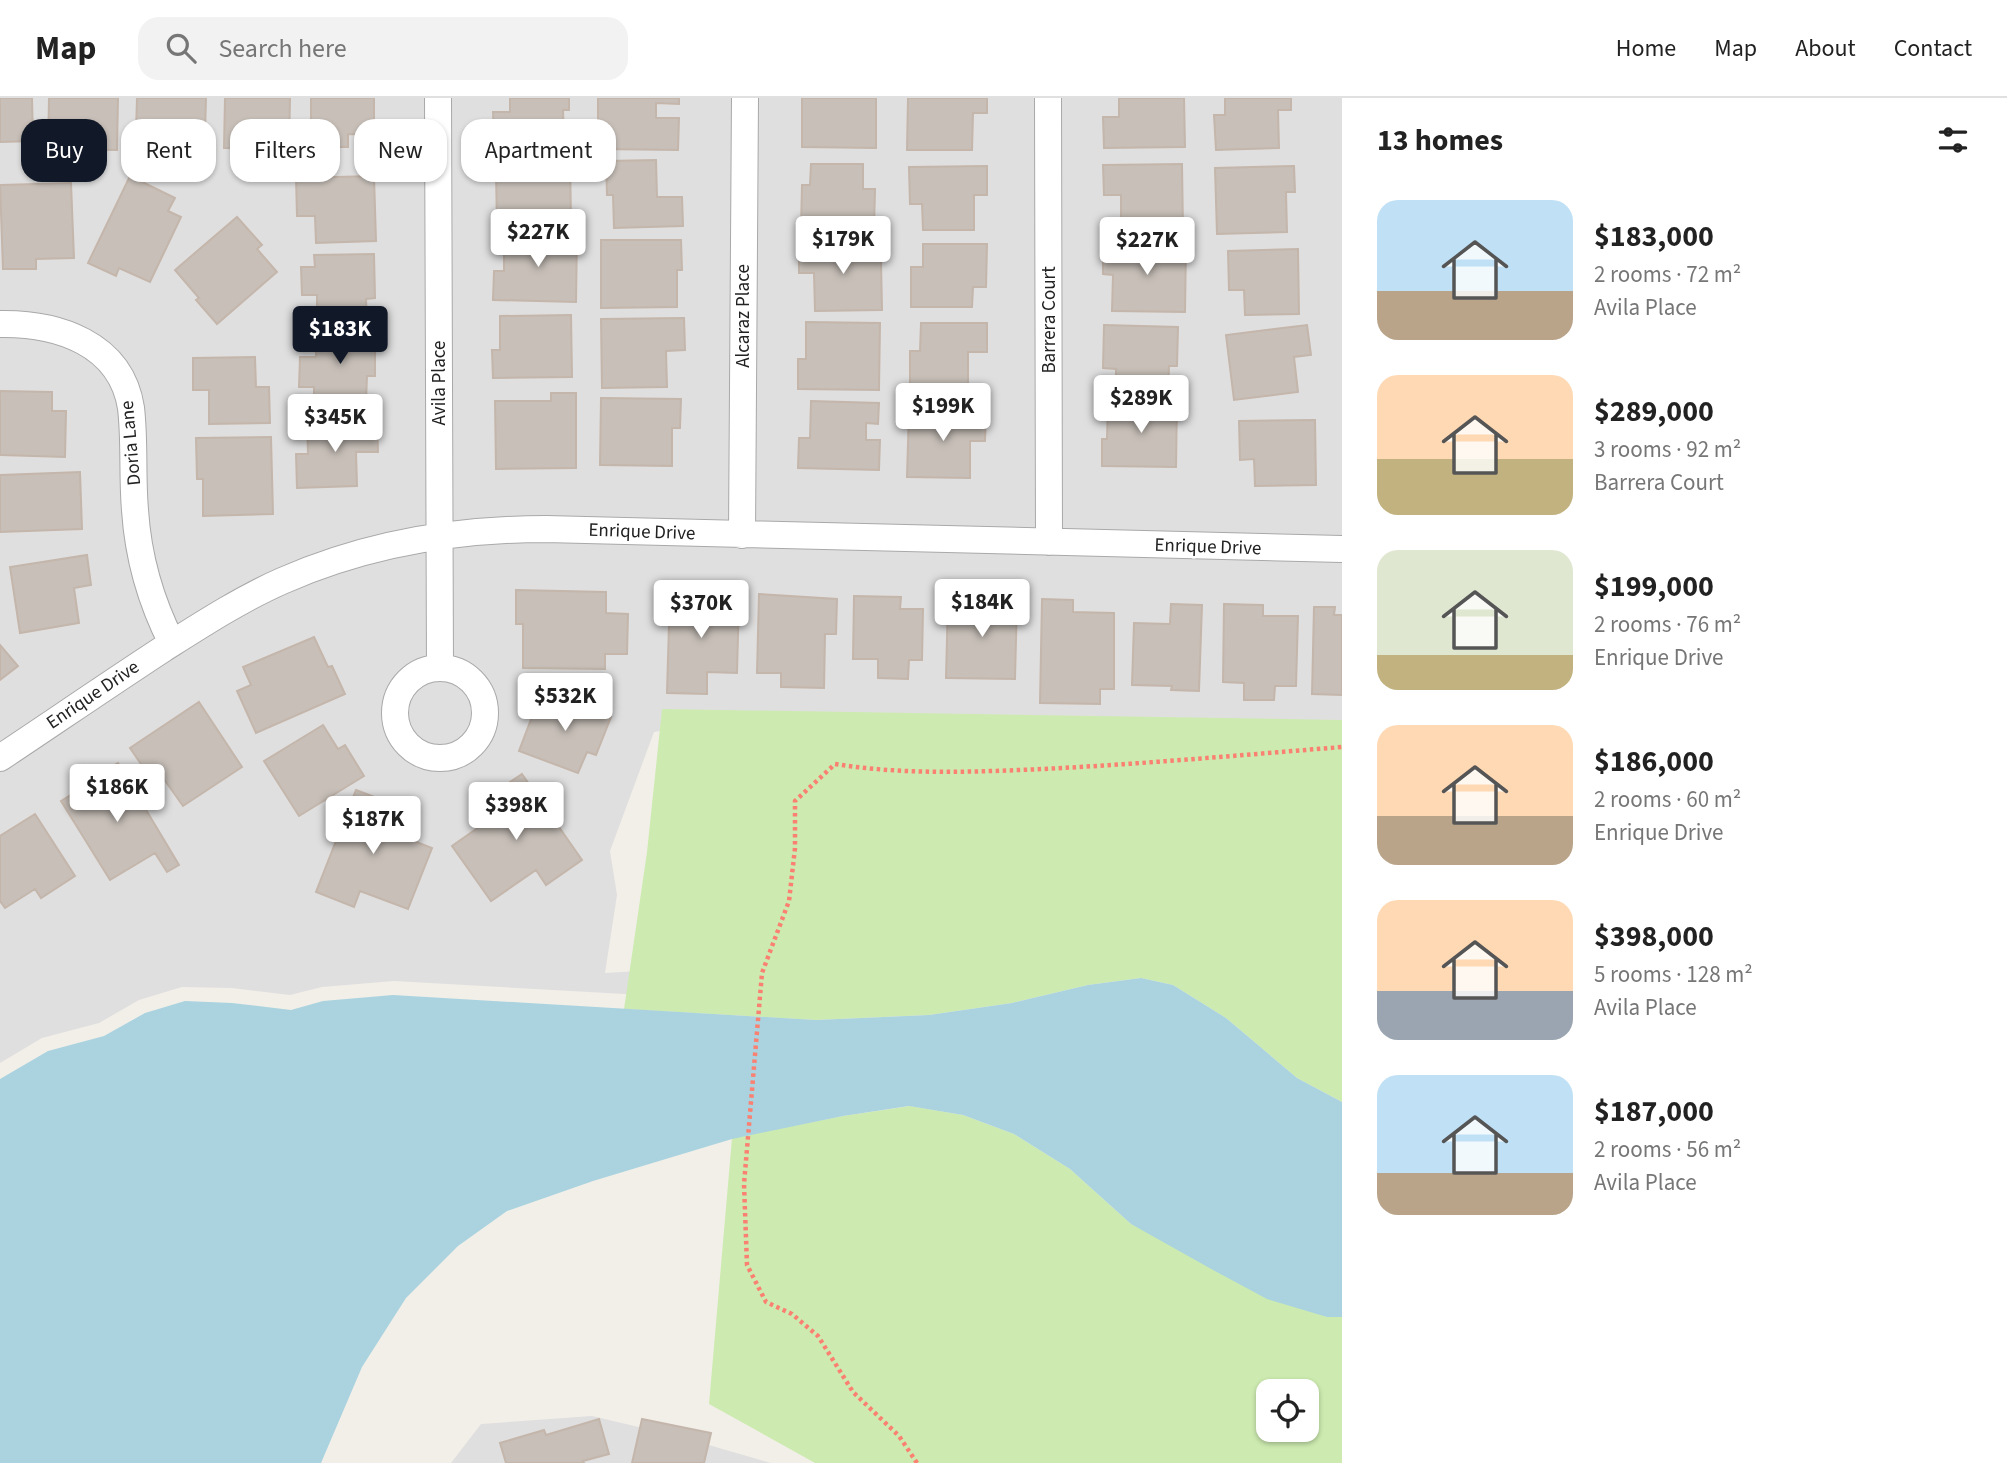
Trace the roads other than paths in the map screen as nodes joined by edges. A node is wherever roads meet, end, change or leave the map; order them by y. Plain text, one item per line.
1 (438, 98) edge
2 (745, 98) edge
3 (1048, 98) edge
4 (0, 324) edge
5 (742, 535) junction
6 (439, 536) junction
7 (1049, 542) junction
8 (1342, 550) edge
9 (172, 643) junction
10 (440, 668) dead end
11 (0, 758) edge

1 - 6 street, Avila Place
2 - 5 street, Alcaraz Place
3 - 7 street, Barrera Court
4 - 9 street, Doria Lane
5 - 6 street, Enrique Drive
5 - 7 street, Enrique Drive
6 - 9 street, Enrique Drive
6 - 10 street, Avila Place
7 - 8 street, Enrique Drive
9 - 11 street, Enrique Drive

